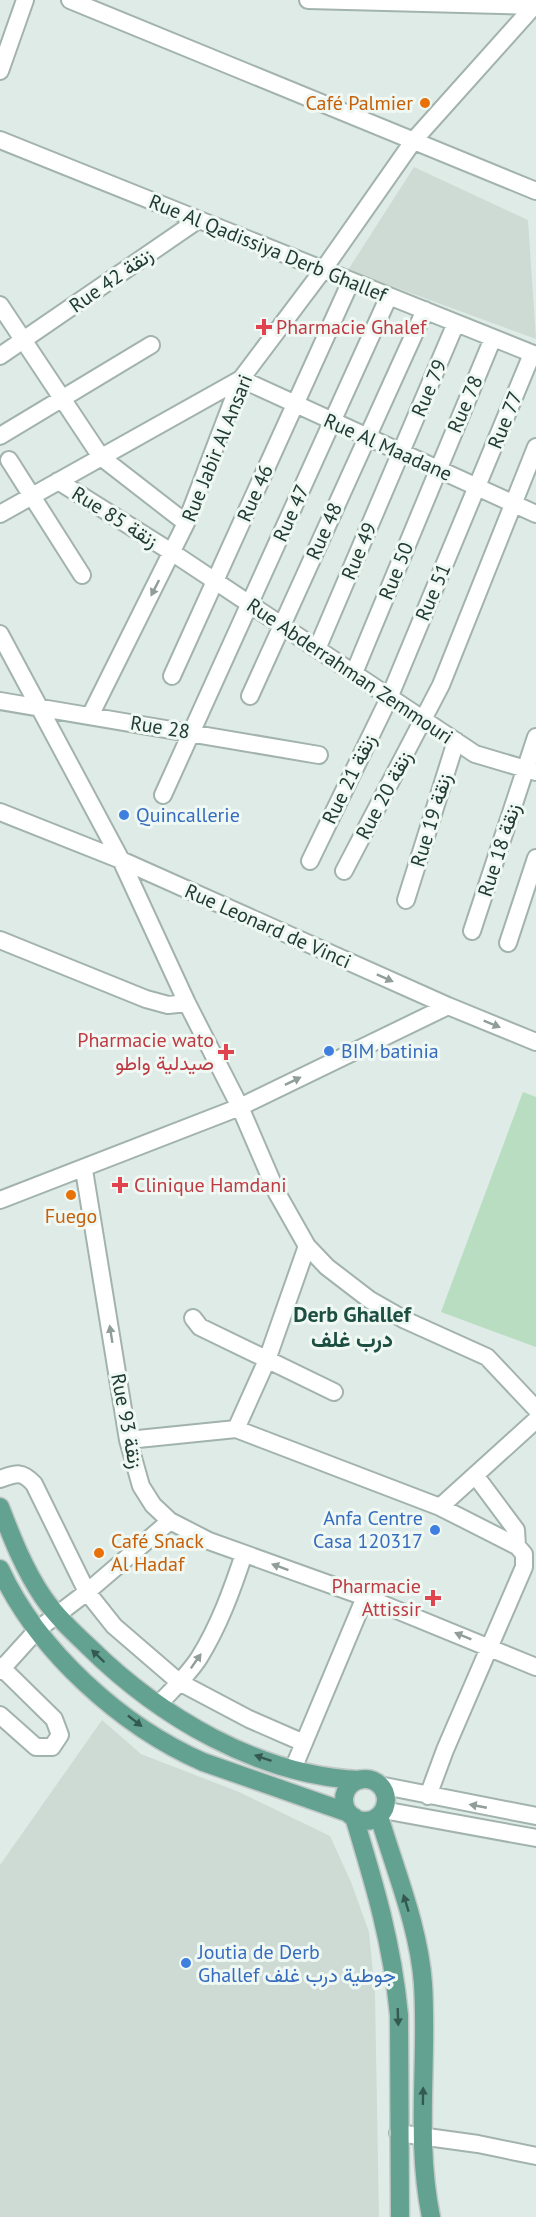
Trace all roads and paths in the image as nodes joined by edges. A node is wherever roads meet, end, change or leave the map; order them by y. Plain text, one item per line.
1 (26, 0) edge
2 (70, 0) edge
3 (308, 0) edge
4 (535, 4) edge
5 (536, 27) edge
6 (0, 71) edge
7 (0, 140) edge
8 (414, 140) junction
9 (536, 191) edge
10 (198, 220) junction
11 (323, 270) junction
12 (351, 281) junction
13 (389, 296) junction
14 (0, 305) edge
15 (424, 310) junction
16 (456, 323) junction
17 (493, 338) junction
18 (24, 342) junction
19 (151, 345) dead end
20 (534, 354) edge
21 (0, 356) edge
22 (241, 379) junction
23 (62, 399) junction
24 (295, 405) junction
25 (332, 422) junction
26 (0, 436) edge
27 (367, 437) junction
28 (536, 447) edge
29 (401, 453) junction
30 (100, 457) junction
31 (9, 460) dead end
32 (438, 470) junction
33 (58, 481) junction
34 (477, 487) junction
35 (30, 496) junction
36 (514, 504) junction
37 (0, 514) edge
38 (536, 514) edge
39 (186, 523) junction
40 (172, 553) junction
41 (82, 575) dead end
42 (215, 581) junction
43 (249, 604) junction
44 (282, 626) junction
45 (0, 634) edge
46 (317, 649) junction
47 (354, 673) junction
48 (172, 676) dead end
49 (250, 696) dead end
50 (390, 698) junction
51 (0, 700) edge
52 (41, 708) junction
53 (90, 716) junction
54 (424, 719) junction
55 (191, 731) junction
56 (536, 737) edge
57 (456, 741) junction
58 (319, 755) dead end
59 (531, 771) edge
60 (163, 795) dead end
61 (0, 812) edge
62 (536, 858) edge
63 (121, 860) junction
64 (309, 861) dead end
65 (344, 871) dead end
66 (406, 900) dead end
67 (472, 931) dead end
68 (0, 940) edge
69 (508, 944) dead end
70 (187, 1003) junction
71 (448, 1006) junction
72 (536, 1042) edge
73 (240, 1107) junction
74 (84, 1170) junction
75 (0, 1200) edge
76 (307, 1246) junction
77 (193, 1318) dead end
78 (267, 1360) junction
79 (334, 1392) dead end
80 (536, 1409) edge
81 (536, 1420) edge
82 (236, 1429) junction
83 (128, 1440) junction
84 (476, 1475) junction
85 (0, 1479) edge
86 (0, 1507) edge
87 (440, 1507) junction
88 (170, 1521) junction
89 (517, 1546) junction
90 (243, 1554) junction
91 (0, 1569) edge
92 (87, 1592) junction
93 (365, 1598) junction
94 (58, 1616) junction
95 (37, 1630) junction
96 (490, 1647) junction
97 (536, 1667) edge
98 (1, 1669) edge
99 (179, 1682) junction
100 (158, 1705) junction
101 (0, 1715) edge
102 (304, 1743) junction
103 (293, 1769) junction
104 (360, 1780) junction
105 (380, 1785) junction
106 (428, 1796) junction
107 (381, 1813) junction
108 (351, 1815) junction
109 (536, 1816) edge
110 (536, 1838) edge
111 (398, 2133) junction
112 (423, 2135) junction
113 (536, 2156) edge
114 (400, 2217) edge
115 (430, 2217) edge

1 - 6 street
2 - 8 street
3 - 4 street
4 - 5 street
4 - 8 street, Rue Jabir Al Ansari
7 - 10 street, Rue Al Qadissiya Derb Ghallef
8 - 9 street
8 - 11 street, Rue Jabir Al Ansari
10 - 11 street, Rue Al Qadissiya Derb Ghallef
10 - 18 street, Rue 42 زنقة
11 - 12 street, Rue Al Qadissiya Derb Ghallef
11 - 22 street, Rue Jabir Al Ansari
12 - 13 street, Rue Al Qadissiya Derb Ghallef
12 - 24 street, Rue 46
13 - 15 street, Rue Al Qadissiya Derb Ghallef
13 - 25 street, Rue 47
14 - 18 street
15 - 16 street, Rue Al Qadissiya Derb Ghallef
15 - 27 street, Rue 48
16 - 17 street, Rue Al Qadissiya Derb Ghallef
16 - 29 street, Rue 79
17 - 20 street, Rue Al Qadissiya Derb Ghallef
17 - 32 street, Rue 78
18 - 21 street, Rue 42 زنقة
18 - 23 street
19 - 23 street
20 - 34 street, Rue 77
22 - 24 street, Rue Al Maadane
22 - 30 street
22 - 39 street, Rue Jabir Al Ansari
23 - 26 street
23 - 30 street
24 - 25 street, Rue Al Maadane
24 - 42 street, Rue 46
25 - 27 street, Rue Al Maadane
25 - 43 street, Rue 47
27 - 29 street, Rue Al Maadane
27 - 44 street, Rue 48
28 - 36 street, Rue 20 زنقة
29 - 32 street, Rue Al Maadane
29 - 46 street, Rue 49
30 - 33 street
30 - 39 street
31 - 35 street
32 - 34 street, Rue Al Maadane
32 - 47 street, Rue 50
33 - 35 street
33 - 40 street, Rue 85 زنقة
34 - 36 street, Rue Al Maadane
34 - 50 street, Rue 51
35 - 37 street
35 - 41 street
36 - 38 street, Rue Al Maadane
36 - 54 street, Rue 20 زنقة
39 - 40 street, Rue Jabir Al Ansari
40 - 42 street, Rue Abderrahman Zemmouri
40 -> 53 street, Rue Jabir Al Ansari
42 - 43 street, Rue Abderrahman Zemmouri
42 - 48 street, Rue 46
43 - 44 street, Rue Abderrahman Zemmouri
43 - 55 street, Rue 47
44 - 46 street, Rue Abderrahman Zemmouri
44 - 49 street, Rue 48
45 - 52 street
46 - 47 street, Rue Abderrahman Zemmouri
47 - 50 street, Rue Abderrahman Zemmouri
50 - 54 street, Rue Abderrahman Zemmouri
50 - 64 street, Rue 21 زنقة
51 - 52 street, Rue 28
52 - 53 street, Rue 28
52 - 63 street
53 - 55 street, Rue 28
54 - 57 street, Rue Abderrahman Zemmouri
54 - 65 street, Rue 20 زنقة
55 - 58 street, Rue 28
55 - 60 street, Rue 47
56 - 59 street, Rue 18 زنقة
57 - 59 street, Rue Abderrahman Zemmouri
57 - 66 street, Rue 19 زنقة
59 - 67 street, Rue 18 زنقة
61 - 63 street, Rue Leonard de Vinci
62 - 69 street
63 - 70 street
63 -> 71 street, Rue Leonard de Vinci
68 - 70 street
70 - 73 street
71 -> 72 street, Rue Leonard de Vinci
73 -> 71 street
73 - 74 street
73 - 76 street
74 - 75 street
83 -> 74 street, Rue 93 زنقة
76 - 78 street
76 - 80 street
77 - 78 street
78 - 79 street
78 - 82 street
81 - 84 street
82 - 83 street
82 - 87 street
83 - 88 street, Rue 93 زنقة
84 - 87 street
84 - 89 street
85 - 92 street
86 - 94 main road
87 - 89 street
88 - 90 street, Rue 93 زنقة
88 - 92 street
89 - 96 street
93 -> 90 street, Rue 93 زنقة
99 -> 90 street
91 - 95 main road
92 - 94 street
92 - 99 street
96 -> 93 street, Rue 93 زنقة
93 - 102 street
94 - 95 street
100 -> 94 main road
95 - 98 street
95 -> 108 main road
96 - 97 street, Rue 93 زنقة
96 - 106 street
98 - 101 street
99 - 100 street
99 - 102 street
103 -> 100 main road
102 - 103 street
103 - 104 main road
104 - 105 main road
104 - 108 main road
105 - 106 street
105 - 107 main road
109 -> 106 street
107 - 108 main road
107 - 110 street
112 -> 107 main road
108 -> 111 main road
111 - 112 street
111 - 114 main road
112 - 113 street
112 - 115 main road

